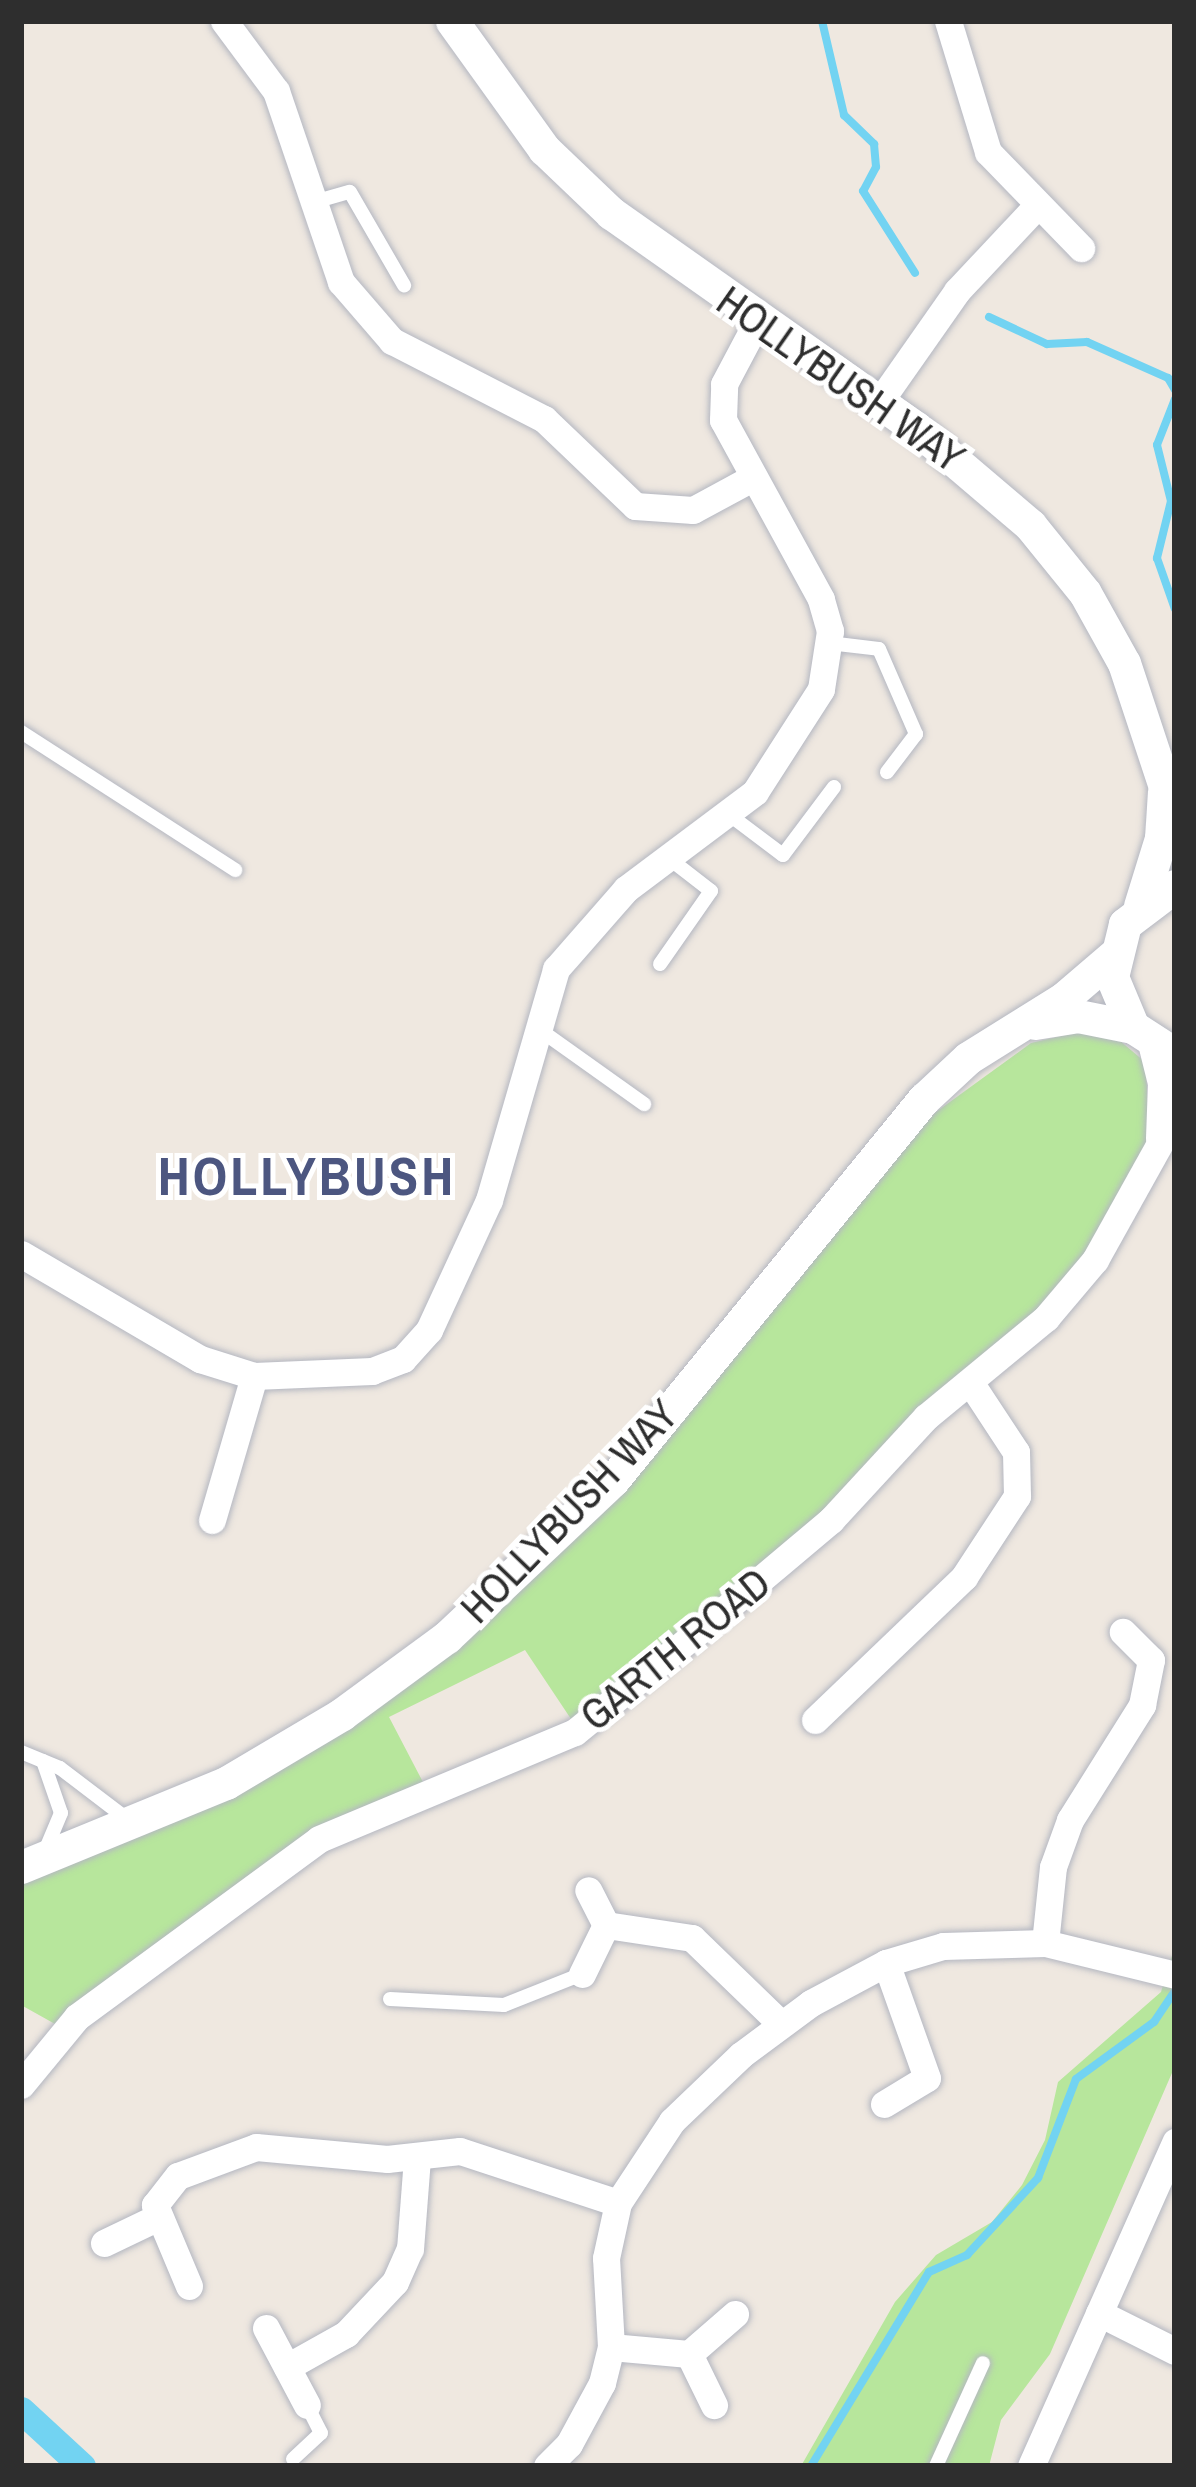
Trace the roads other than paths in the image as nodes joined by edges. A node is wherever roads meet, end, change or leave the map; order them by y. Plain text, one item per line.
1 (224, 21) edge
2 (452, 21) edge
3 (948, 21) edge
4 (314, 202) junction
5 (1036, 207) junction
6 (1082, 248) dead end
7 (404, 285) dead end
8 (759, 318) junction
9 (880, 401) junction
10 (752, 478) junction
11 (829, 643) junction
12 (21, 732) edge
13 (887, 772) dead end
14 (1164, 784) junction
15 (833, 787) dead end
16 (731, 816) junction
17 (1175, 817) edge
18 (671, 860) junction
19 (235, 870) dead end
20 (1175, 886) edge
21 (1140, 906) junction
22 (1113, 956) junction
23 (660, 964) dead end
24 (1016, 1026) junction
25 (536, 1027) junction
26 (1153, 1042) edge
27 (644, 1103) dead end
28 (1175, 1116) edge
29 (1158, 1142) junction
30 (21, 1254) edge
31 (254, 1376) junction
32 (970, 1382) junction
33 (212, 1520) dead end
34 (1124, 1633) dead end
35 (1163, 1655) edge
36 (815, 1720) dead end
37 (21, 1752) edge
38 (44, 1761) junction
39 (135, 1824) junction
40 (31, 1863) edge
41 (588, 1890) dead end
42 (606, 1925) junction
43 (1045, 1943) junction
44 (886, 1964) junction
45 (1167, 1972) edge
46 (582, 1974) joint
47 (390, 1999) dead end
48 (781, 2024) junction
49 (21, 2085) edge
50 (884, 2104) dead end
51 (1175, 2142) edge
52 (417, 2158) junction
53 (618, 2204) junction
54 (154, 2219) junction
55 (104, 2243) dead end
56 (189, 2286) dead end
57 (1099, 2313) junction
58 (735, 2314) dead end
59 (266, 2328) dead end
60 (610, 2347) junction
61 (1175, 2351) edge
62 (689, 2354) junction
63 (982, 2363) dead end
64 (286, 2367) junction
65 (307, 2405) joint
66 (714, 2405) dead end
67 (293, 2459) dead end
68 (547, 2466) edge
69 (936, 2466) edge
70 (1031, 2466) edge

1 - 4 street
2 - 8 street, HOLLYBUSH WAY
3 - 5 street
4 - 7 lane
4 - 10 street
5 - 6 street
5 - 9 street
8 - 9 street, HOLLYBUSH WAY
8 - 10 street
9 - 14 street, HOLLYBUSH WAY
10 - 11 street
11 - 13 lane
11 - 16 street
12 - 19 lane
14 - 17 street, HOLLYBUSH WAY
14 - 21 street, HOLLYBUSH WAY
15 - 16 lane
16 - 18 street
18 - 23 lane
18 - 25 street
20 - 21 street
21 - 22 street, HOLLYBUSH WAY
22 - 24 street, HOLLYBUSH WAY
22 - 26 street
24 - 26 street, HOLLYBUSH WAY
24 - 39 street, HOLLYBUSH WAY
25 - 27 lane
25 - 31 street
26 - 29 street, GARTH ROAD
28 - 29 street, GARTH ROAD
29 - 32 street, GARTH ROAD
30 - 31 street
31 - 33 street
32 - 36 street
32 - 49 street, GARTH ROAD
34 - 35 street
35 - 43 street
37 - 38 lane
38 - 39 lane
38 - 40 lane
39 - 40 street, HOLLYBUSH WAY
41 - 42 street
42 - 46 street
42 - 48 street
43 - 44 street
43 - 45 street
44 - 48 street
44 - 50 street
46 - 47 lane
48 - 53 street
51 - 57 street
52 - 53 street
52 - 54 street
52 - 64 street
53 - 60 street
54 - 55 street
54 - 56 street
57 - 61 street
57 - 70 street
58 - 62 street
59 - 64 street
60 - 62 street
60 - 68 street
62 - 66 street
63 - 69 lane
64 - 65 street
65 - 67 lane

